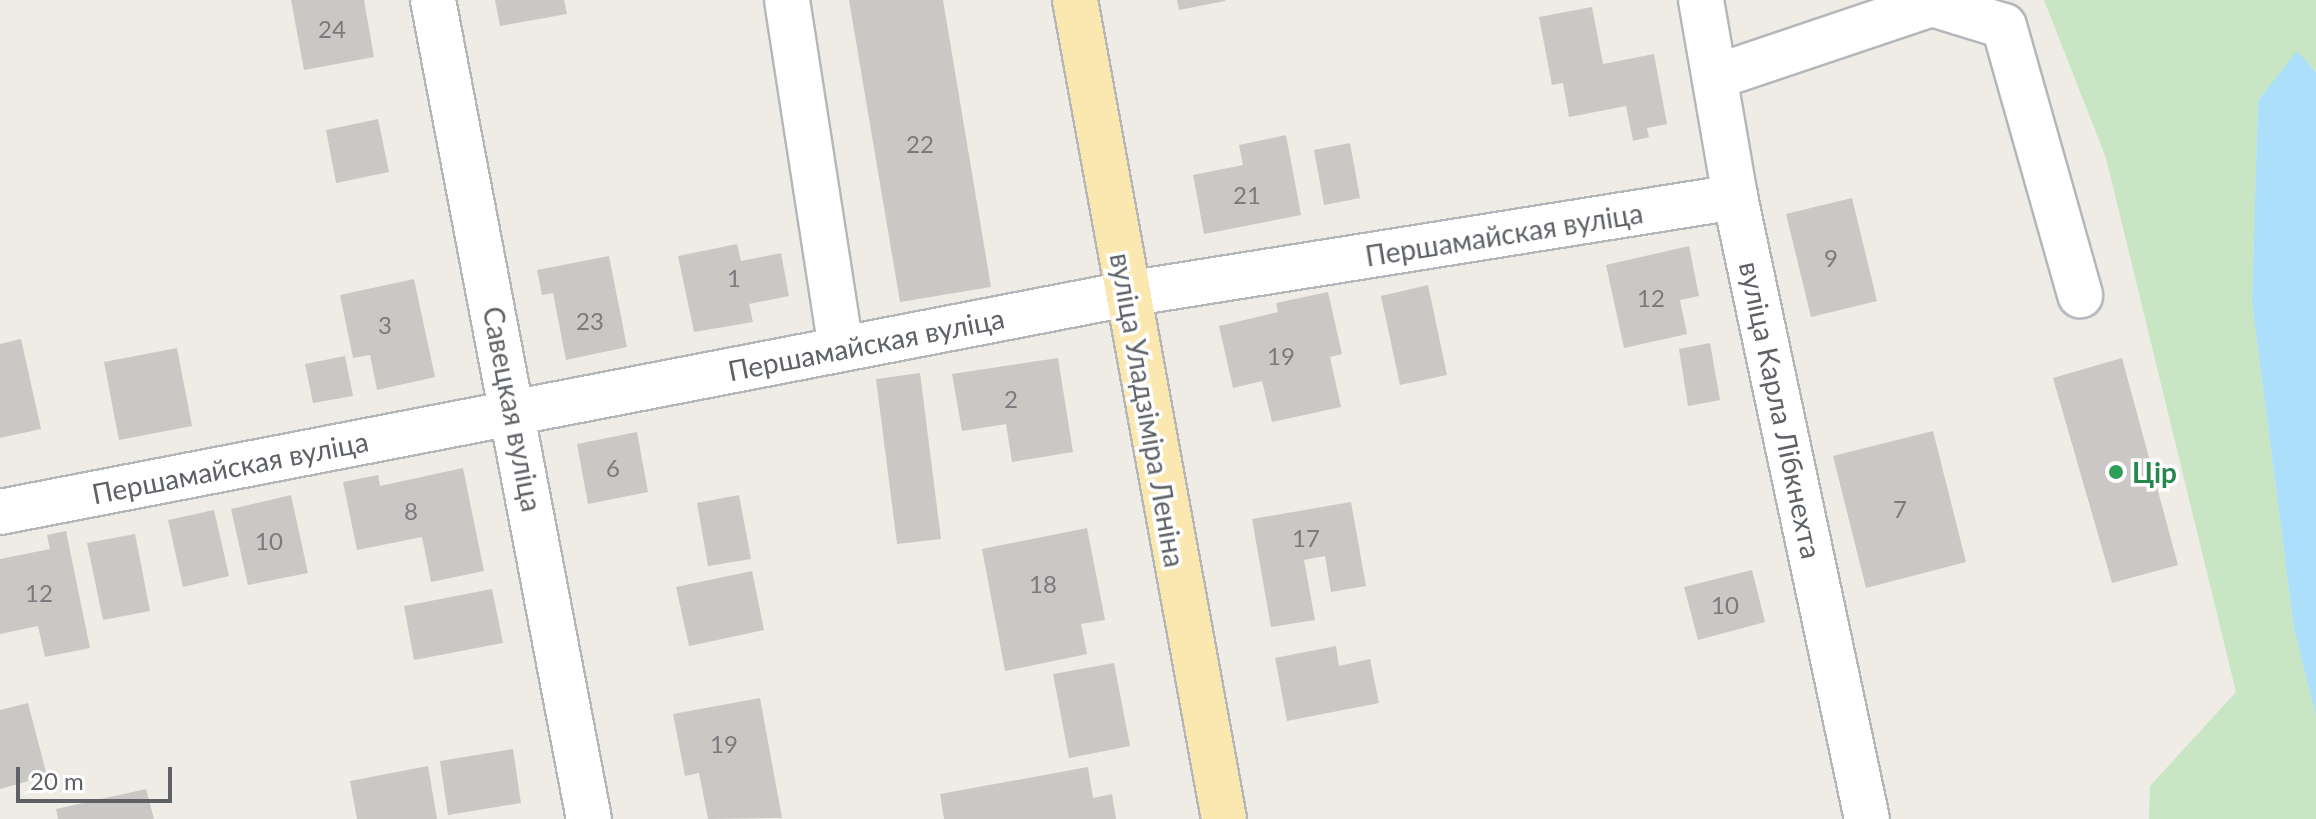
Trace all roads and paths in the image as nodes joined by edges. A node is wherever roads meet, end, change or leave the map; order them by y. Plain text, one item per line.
1 (433, 0) edge
2 (787, 0) edge
3 (1075, 0) edge
4 (1701, 0) edge
5 (1715, 77) junction
6 (1735, 197) junction
7 (1127, 294) junction
8 (2080, 295) dead end
9 (841, 349) junction
10 (515, 411) junction
11 (0, 512) edge
12 (589, 819) edge
13 (1224, 819) edge
14 (1867, 819) edge

1 - 10 street, Савецкая вуліца
2 - 9 street
3 - 7 main road, вуліца Уладзіміра Леніна
4 - 5 street, вуліца Карла Лібкнехта
5 - 6 street, вуліца Карла Лібкнехта
5 - 8 street
6 - 7 street, Першамайская вуліца
6 - 14 street, вуліца Карла Лібкнехта
7 - 9 street, Першамайская вуліца
7 - 13 main road, вуліца Уладзіміра Леніна
9 - 10 street, Першамайская вуліца
10 - 11 street, Першамайская вуліца
10 - 12 street, Савецкая вуліца

